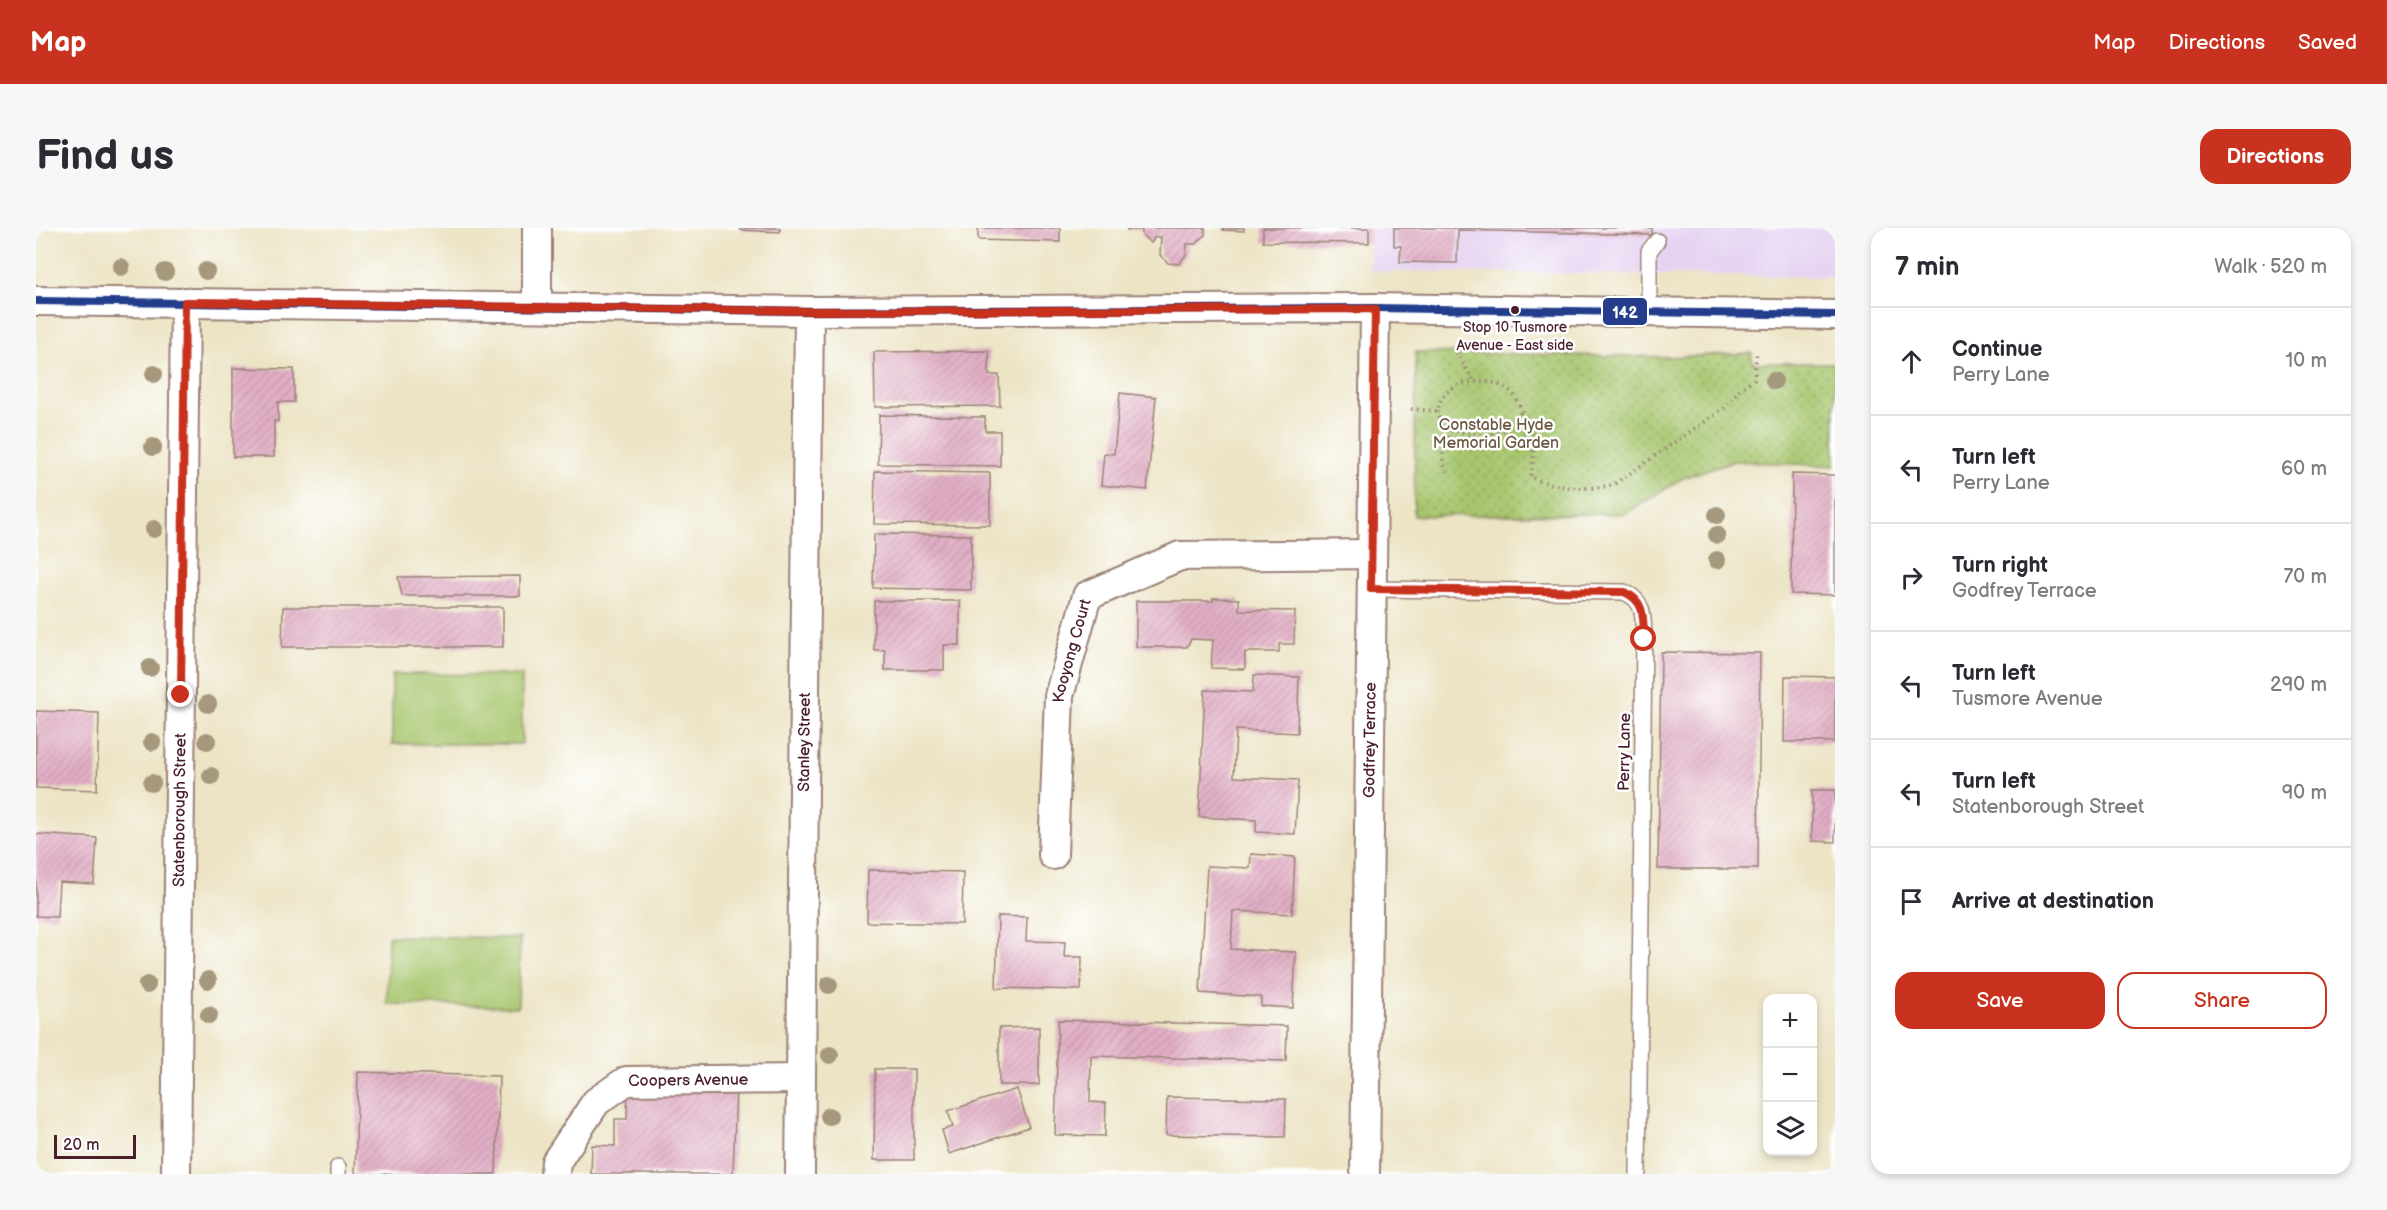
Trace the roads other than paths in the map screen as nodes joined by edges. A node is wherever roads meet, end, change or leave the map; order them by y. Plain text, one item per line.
1 (537, 228) edge
2 (1657, 241) dead end
3 (36, 300) edge
4 (185, 302) junction
5 (537, 306) junction
6 (1375, 309) junction
7 (809, 311) junction
8 (1649, 312) junction
9 (1835, 315) edge
10 (1372, 554) junction
11 (1371, 589) junction
12 (1053, 855) dead end
13 (801, 1079) junction
14 (176, 1174) edge
15 (555, 1174) edge
16 (800, 1174) edge
17 (1365, 1174) edge
18 (1638, 1174) edge

1 - 5 street
2 - 8 lane
3 - 4 street
4 - 5 street
4 - 14 street, Statenborough Street
5 - 7 street
6 - 7 street
6 - 8 street
6 - 10 street, Godfrey Terrace
7 - 13 street, Stanley Street
8 - 9 street
10 - 11 street, Godfrey Terrace
10 - 12 street, Kooyong Court
11 - 17 street, Godfrey Terrace
11 - 18 lane, Perry Lane
13 - 15 street, Coopers Avenue
13 - 16 street, Stanley Street

